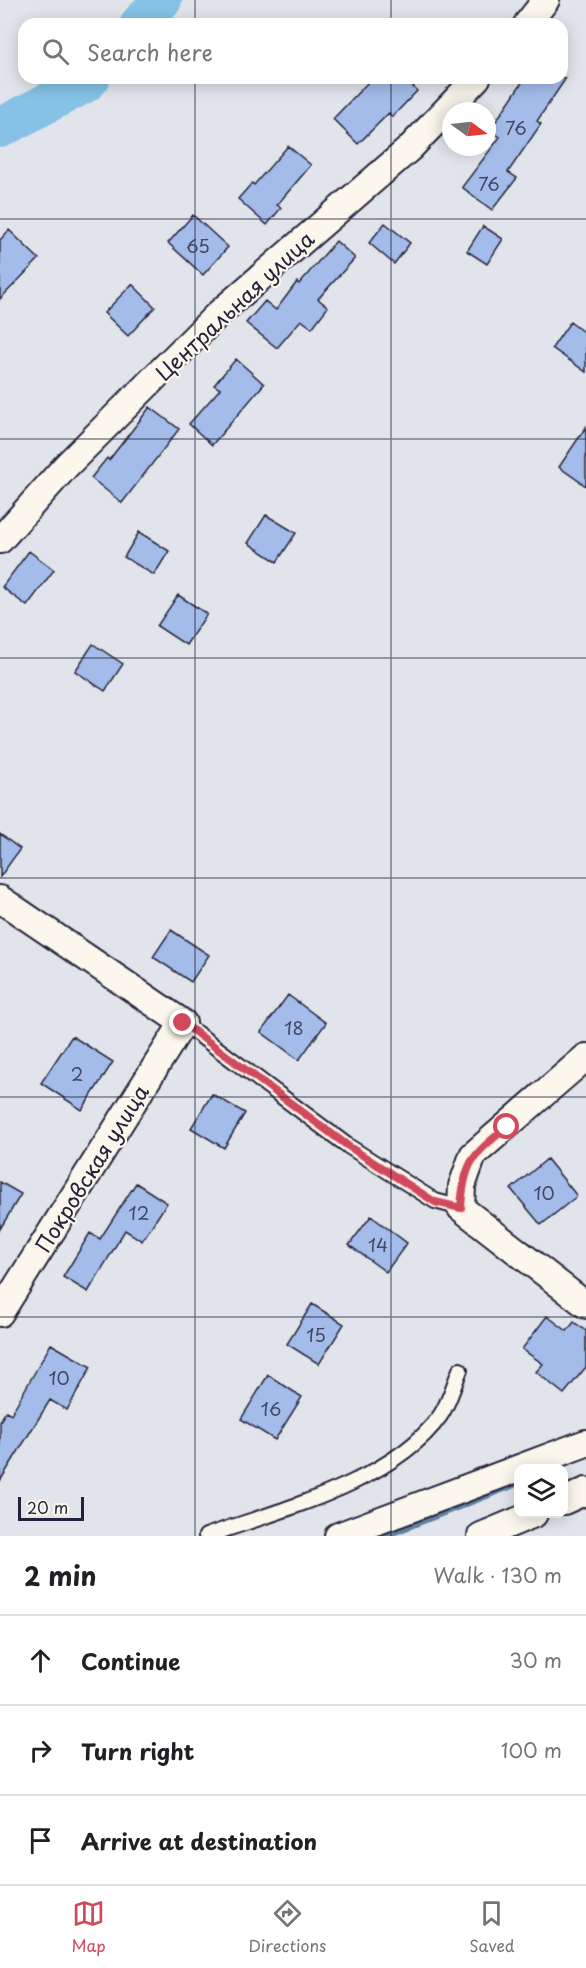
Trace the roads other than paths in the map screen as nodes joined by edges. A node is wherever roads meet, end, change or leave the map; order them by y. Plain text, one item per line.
1 (546, 0) edge
2 (532, 18) edge
3 (471, 84) edge
4 (0, 540) edge
5 (0, 899) edge
6 (183, 1023) junction
7 (586, 1057) edge
8 (461, 1208) junction
9 (586, 1305) edge
10 (0, 1313) edge
11 (460, 1370) dead end
12 (586, 1443) edge
13 (586, 1491) edge
14 (568, 1499) edge
15 (524, 1518) edge
16 (206, 1536) edge
17 (338, 1536) edge
18 (481, 1536) edge

1 - 2 street
3 - 4 street, Центральная улица
5 - 6 street
6 - 8 lane
6 - 10 street, Покровская улица
7 - 8 street
8 - 9 street
11 - 16 lane
12 - 17 street
13 - 14 street
15 - 18 street

